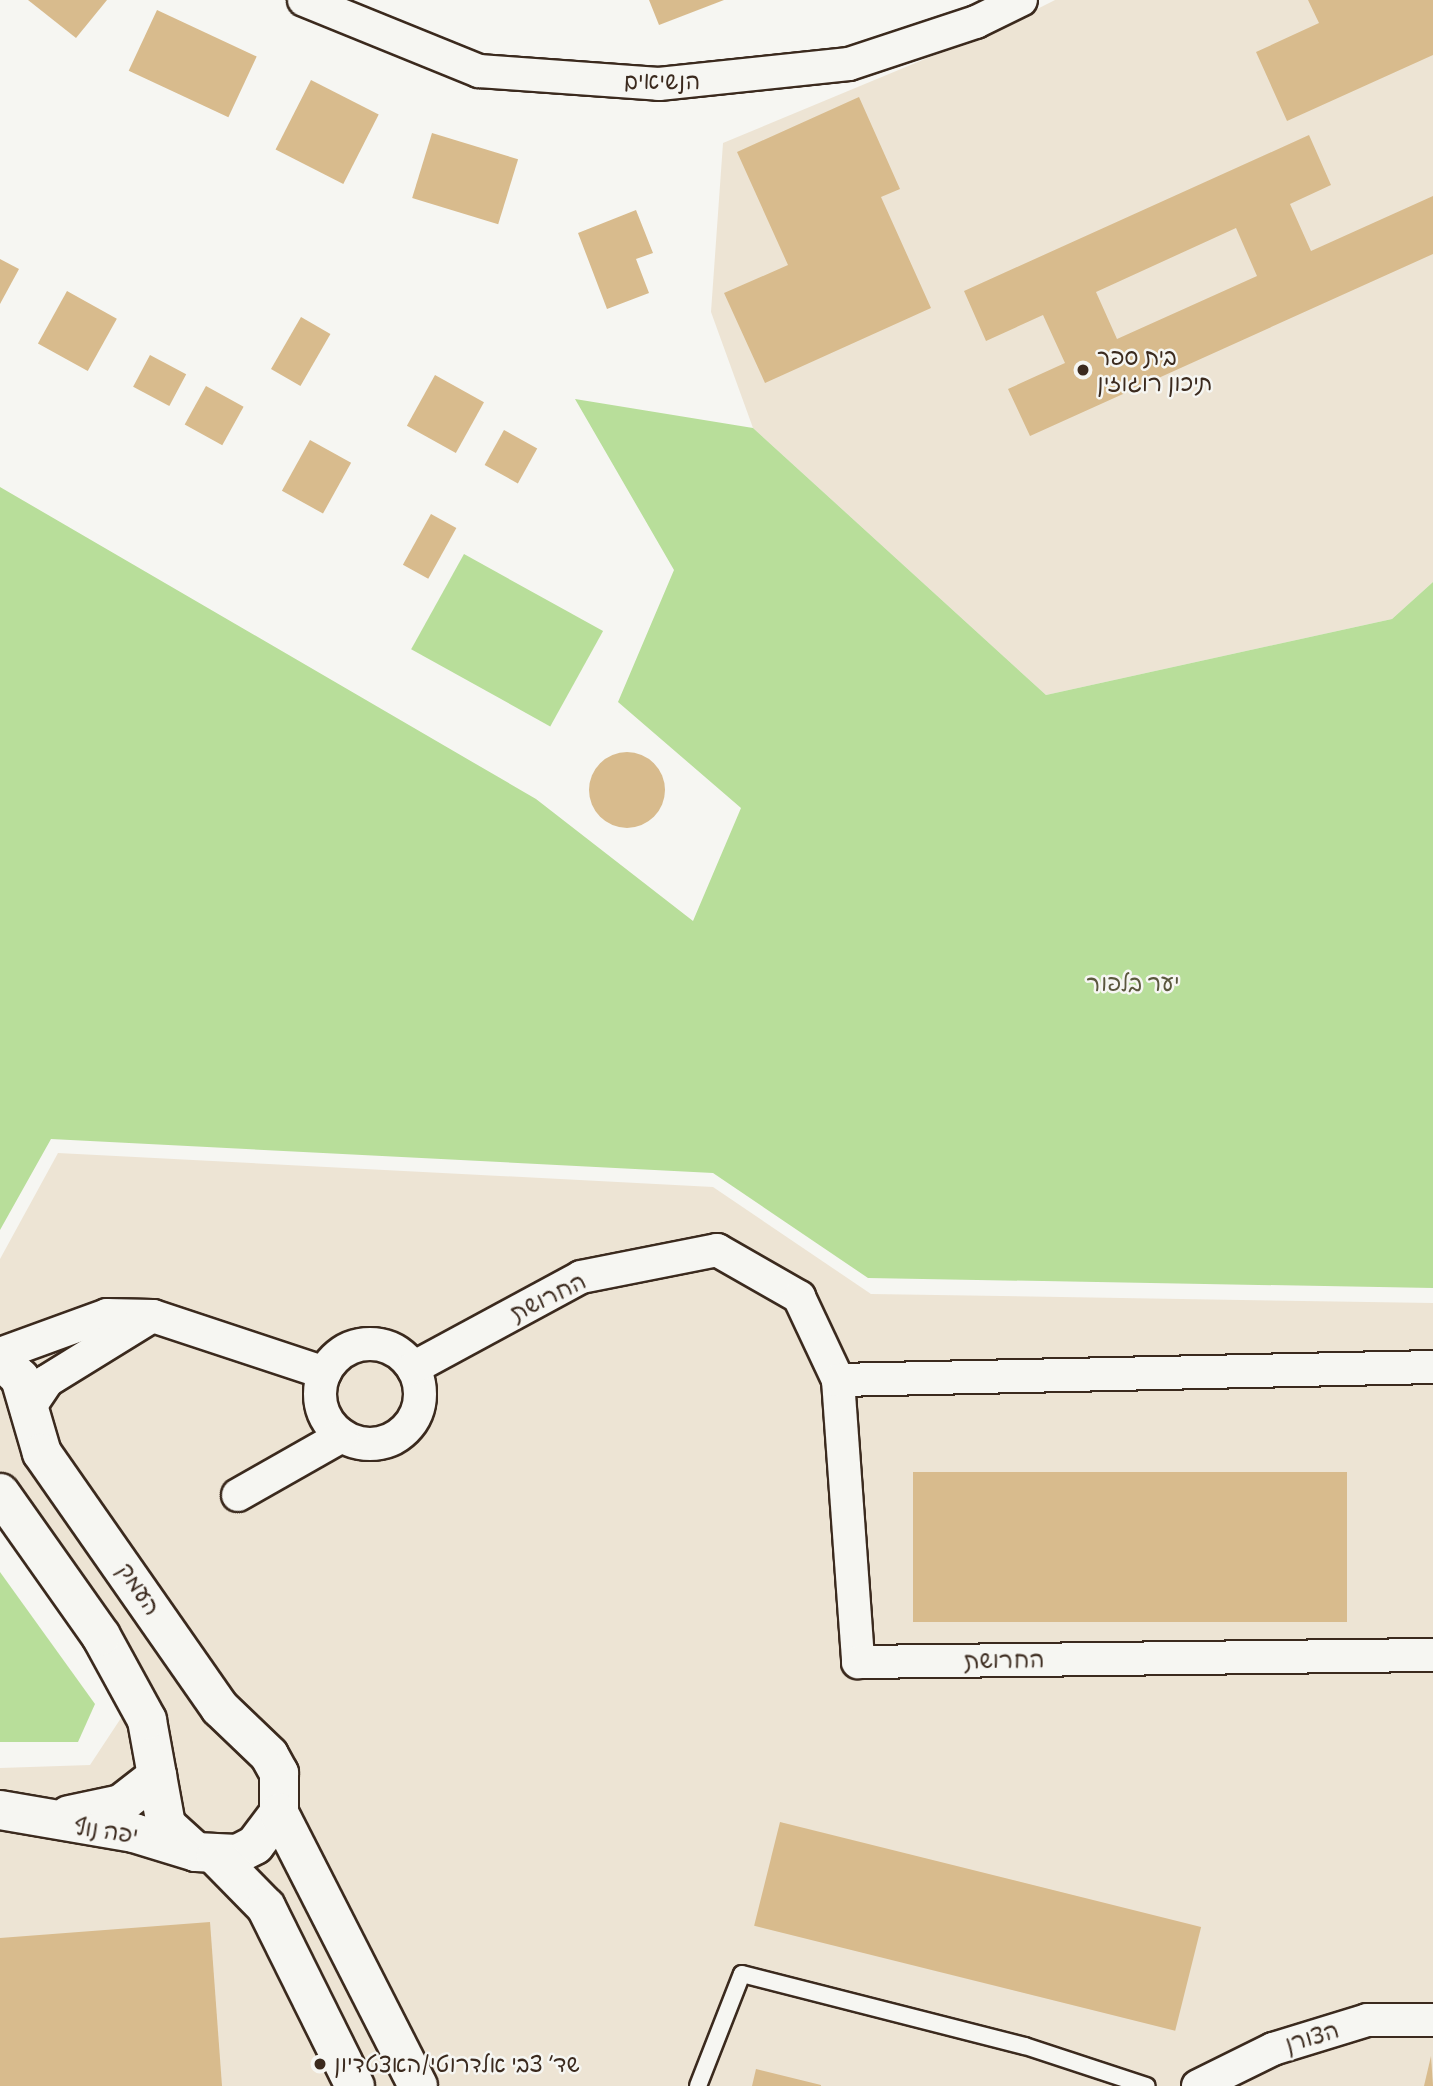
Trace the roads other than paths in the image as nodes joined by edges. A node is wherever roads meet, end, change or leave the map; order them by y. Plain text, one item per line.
1 (304, 0) edge
2 (1021, 0) edge
3 (153, 1316) junction
4 (0, 1357) edge
5 (1433, 1367) edge
6 (413, 1368) junction
7 (325, 1373) junction
8 (838, 1380) junction
9 (27, 1411) junction
10 (342, 1436) junction
11 (0, 1493) edge
12 (238, 1494) dead end
13 (1433, 1656) edge
14 (158, 1776) junction
15 (7, 1813) edge
16 (279, 1813) junction
17 (206, 1854) junction
18 (1433, 2020) edge
19 (355, 2086) edge
20 (418, 2086) edge
21 (698, 2086) edge
22 (1147, 2086) edge
23 (1198, 2086) edge

1 - 2 street, הנשיאים
3 - 4 street
3 - 7 street
3 - 9 street
4 - 9 main road, העמק
5 - 8 street
6 - 7 street
6 - 8 street, החרושת
6 - 10 street
7 - 10 street
8 - 13 street, החרושת
9 - 16 main road, העמק
10 - 12 street
11 - 14 main road
14 - 15 main road, יפה נוף
14 - 17 main road
15 - 17 main road, יפה נוף
16 - 17 main road
16 - 20 main road, העמק
17 - 19 main road
18 - 23 street, הצורן
21 - 22 lane

